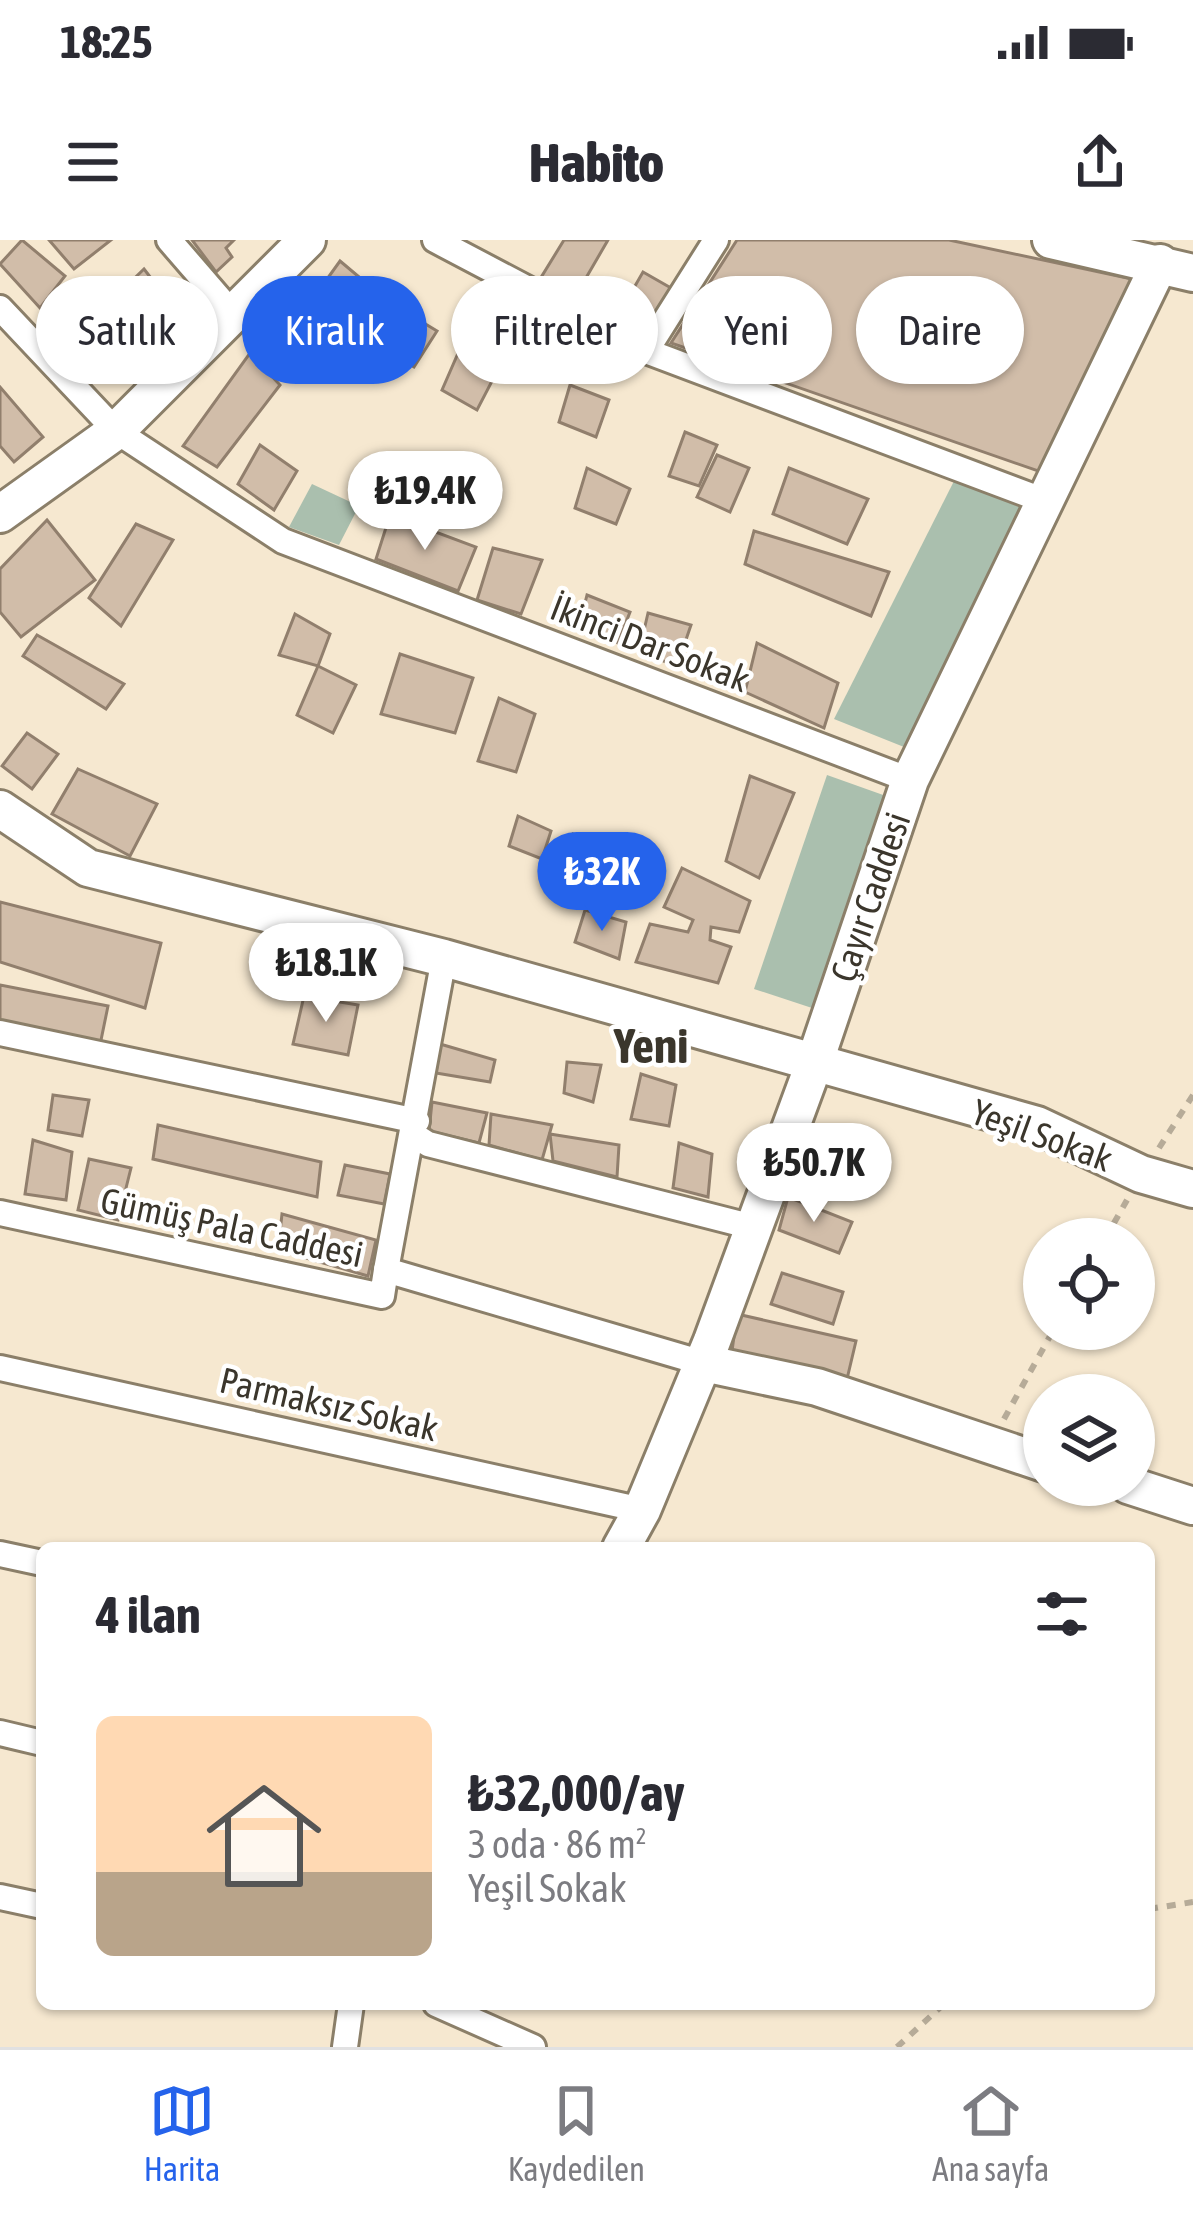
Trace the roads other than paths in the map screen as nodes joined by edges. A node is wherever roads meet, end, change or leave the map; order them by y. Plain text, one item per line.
1 (169, 240) edge
2 (307, 240) edge
3 (435, 240) edge
4 (716, 240) edge
5 (1051, 240) edge
6 (1166, 259) edge
7 (503, 276) edge
8 (0, 308) edge
9 (233, 314) junction
10 (658, 332) edge
11 (658, 356) edge
12 (116, 431) junction
13 (1045, 501) junction
14 (0, 514) edge
15 (910, 780) junction
16 (0, 808) edge
17 (444, 958) junction
18 (0, 1033) edge
19 (814, 1064) junction
20 (416, 1128) junction
21 (1193, 1189) edge
22 (0, 1213) edge
23 (753, 1227) junction
24 (386, 1270) junction
25 (703, 1363) junction
26 (0, 1368) edge
27 (1023, 1457) edge
28 (1155, 1494) edge
29 (1193, 1506) edge
30 (642, 1510) junction
31 (624, 1542) edge
32 (0, 1554) edge
33 (36, 1562) edge
34 (0, 1733) edge
35 (36, 1742) edge
36 (0, 1897) edge
37 (36, 1905) edge
38 (350, 2010) edge
39 (449, 2010) edge
40 (345, 2047) edge
41 (532, 2047) edge

1 - 9 street
2 - 9 street
3 - 7 street
4 - 10 street
5 - 6 street
6 - 13 street, Çayır Caddesi
8 - 12 street, İkinci Dar Sokak
9 - 12 street
11 - 13 street
12 - 14 street
12 - 15 street, İkinci Dar Sokak
13 - 15 street, Çayır Caddesi
15 - 19 street, Çayır Caddesi
16 - 17 street, Yeşil Sokak
17 - 19 street, Yeşil Sokak
17 - 20 street
18 - 20 street
19 - 21 street, Yeşil Sokak
19 - 23 street, Çayır Caddesi
20 - 23 street
20 - 24 street
22 - 24 street, Gümüş Pala Caddesi
23 - 25 street, Çayır Caddesi
24 - 25 street, Gümüş Pala Caddesi
25 - 27 street
25 - 30 street, Çayır Caddesi
26 - 30 street, Parmaksız Sokak
28 - 29 street
30 - 31 street, Çayır Caddesi
32 - 33 street
34 - 35 street
36 - 37 street
38 - 40 street
39 - 41 street

